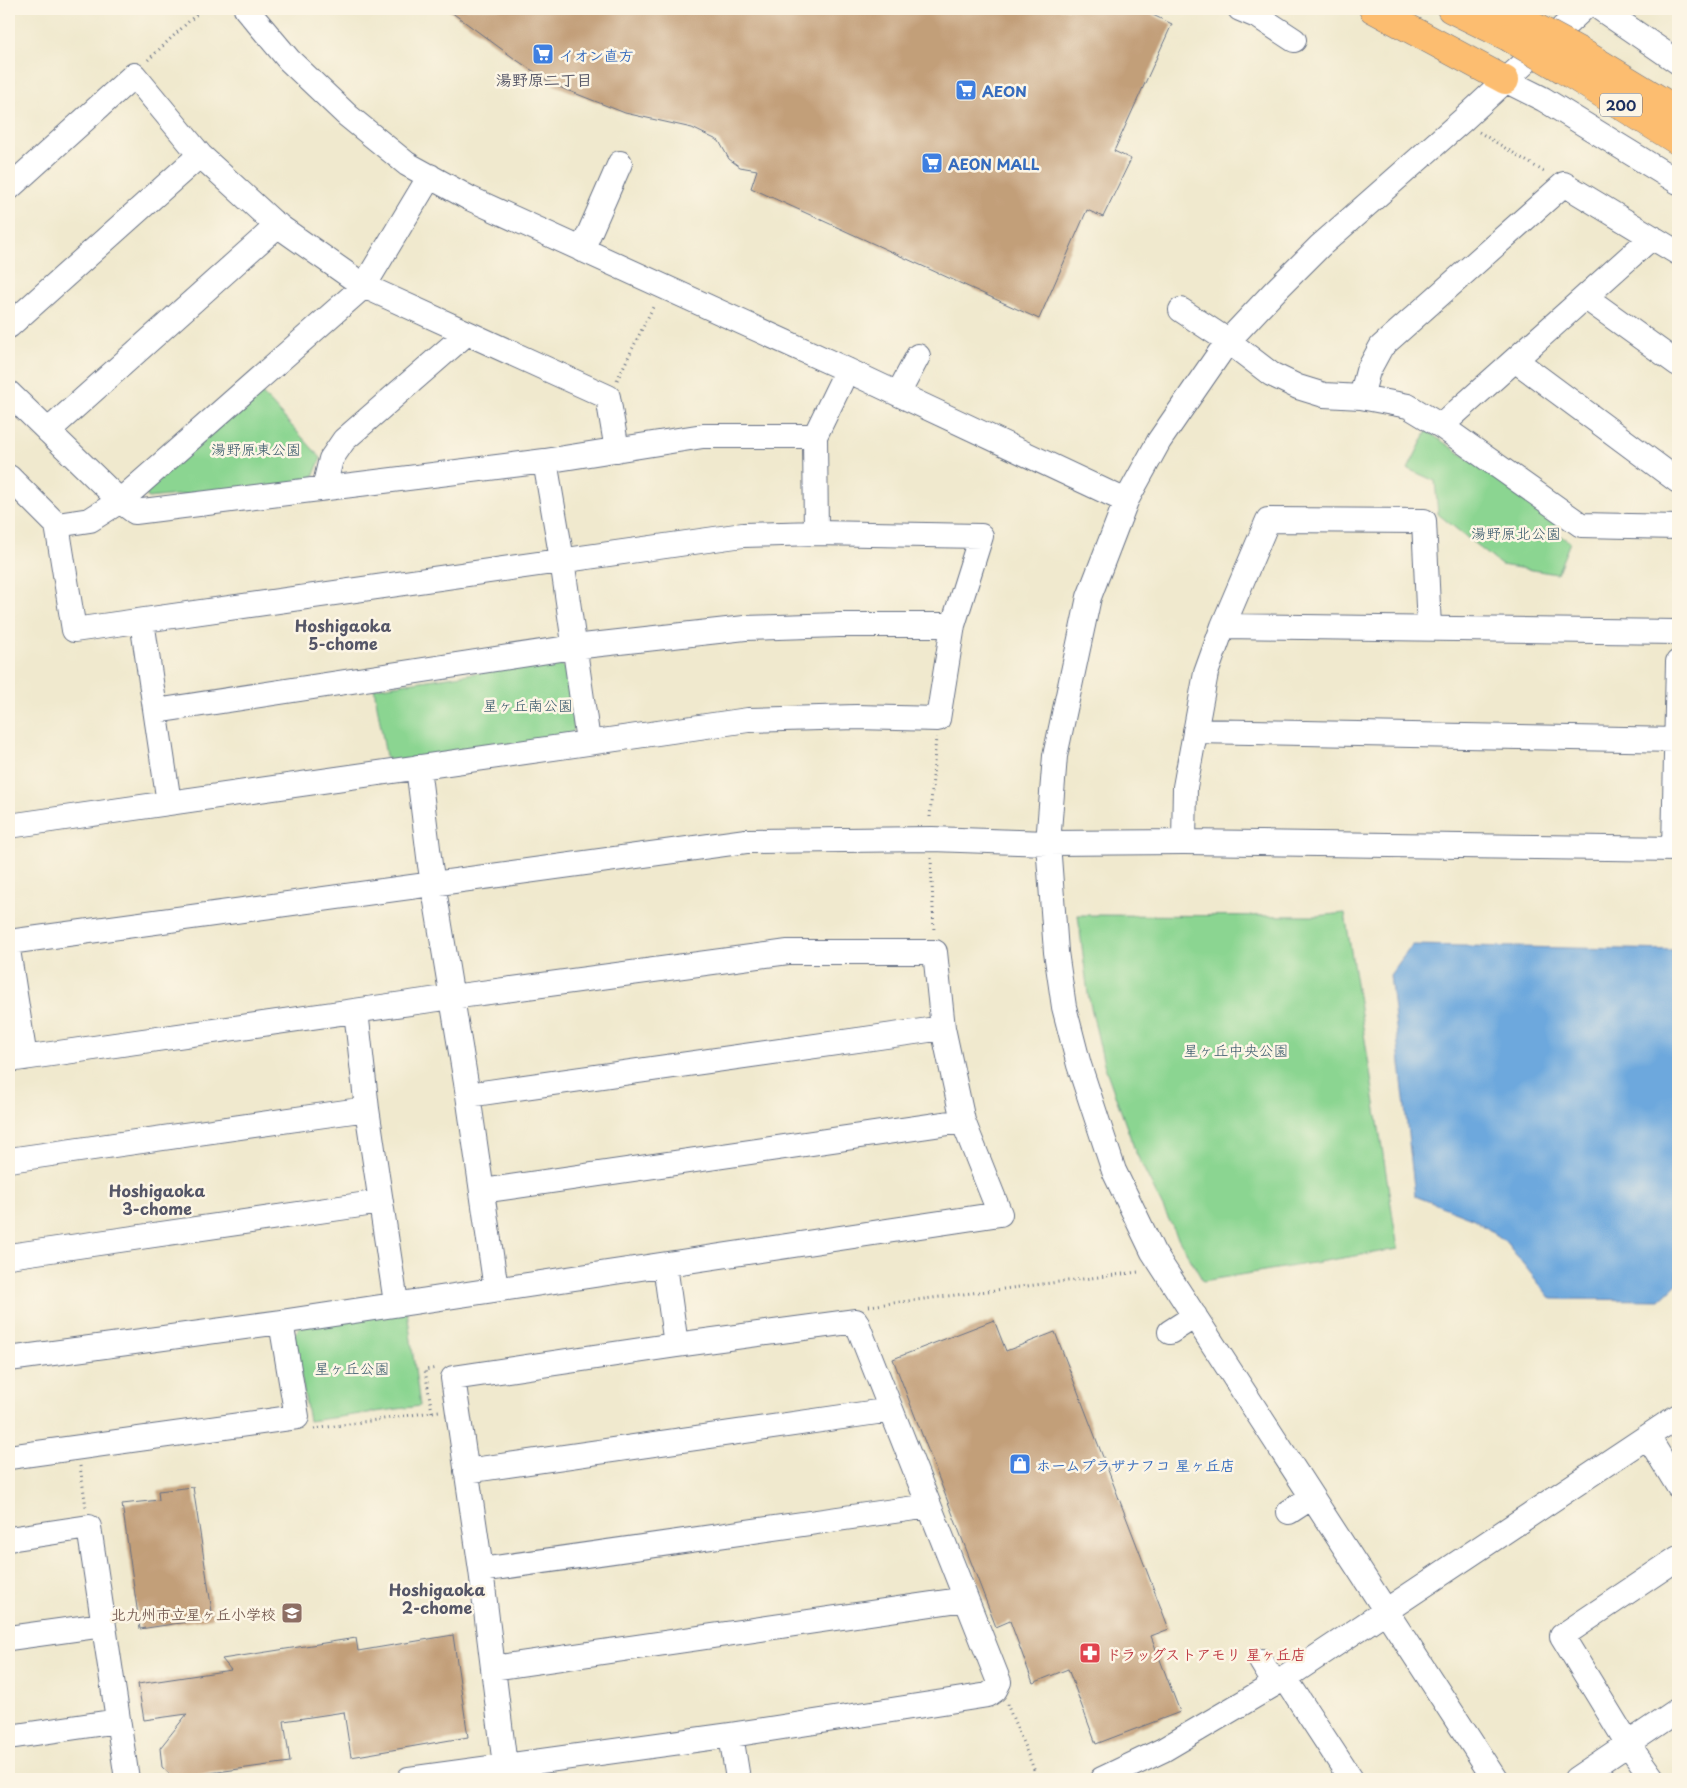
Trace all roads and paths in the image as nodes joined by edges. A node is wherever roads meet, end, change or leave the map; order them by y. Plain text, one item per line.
1 (202, 9) edge
2 (246, 9) edge
3 (1240, 9) edge
4 (1373, 9) edge
5 (1451, 9) edge
6 (1583, 9) edge
7 (1601, 9) edge
8 (1511, 22) edge
9 (1294, 40) dead end
10 (1572, 61) junction
11 (1678, 62) edge
12 (134, 75) junction
13 (1506, 80) junction
14 (1678, 111) edge
15 (1478, 131) dead end
16 (1678, 141) edge
17 (200, 155) junction
18 (620, 163) dead end
19 (430, 176) junction
20 (1678, 182) edge
21 (1564, 184) junction
22 (9, 188) edge
23 (278, 225) junction
24 (1652, 238) junction
25 (582, 250) junction
26 (1678, 253) edge
27 (364, 286) junction
28 (1586, 297) junction
29 (652, 307) dead end
30 (1181, 310) dead end
31 (9, 326) edge
32 (467, 333) junction
33 (1228, 341) junction
34 (918, 356) dead end
35 (1515, 360) junction
36 (1678, 364) edge
37 (847, 370) junction
38 (9, 394) edge
39 (898, 394) junction
40 (608, 397) junction
41 (1361, 397) junction
42 (1441, 426) junction
43 (48, 431) junction
44 (815, 436) junction
45 (618, 450) junction
46 (545, 461) junction
47 (9, 477) edge
48 (1678, 481) edge
49 (324, 488) junction
50 (120, 501) junction
51 (1126, 501) junction
52 (57, 525) junction
53 (1678, 526) edge
54 (816, 533) junction
55 (562, 560) junction
56 (142, 621) junction
57 (953, 625) junction
58 (1223, 626) junction
59 (1429, 628) junction
60 (1678, 632) edge
61 (574, 647) junction
62 (1678, 662) edge
63 (156, 711) junction
64 (938, 719) junction
65 (1195, 731) junction
66 (1677, 740) edge
67 (588, 742) junction
68 (418, 768) junction
69 (169, 802) junction
70 (930, 817) dead end
71 (9, 826) edge
72 (1184, 842) junction
73 (1048, 843) junction
74 (1676, 849) edge
75 (931, 855) dead end
76 (433, 883) junction
77 (9, 942) edge
78 (935, 952) junction
79 (9, 956) edge
80 (452, 997) junction
81 (356, 1011) junction
82 (943, 1028) junction
83 (17, 1059) edge
84 (468, 1094) junction
85 (367, 1109) junction
86 (963, 1120) junction
87 (9, 1160) edge
88 (482, 1191) junction
89 (381, 1202) junction
90 (9, 1256) edge
91 (665, 1264) junction
92 (496, 1289) junction
93 (396, 1303) junction
94 (1195, 1316) junction
95 (281, 1322) junction
96 (1170, 1332) dead end
97 (676, 1345) junction
98 (9, 1359) edge
99 (891, 1410) junction
100 (1678, 1416) edge
101 (1648, 1437) junction
102 (9, 1457) edge
103 (80, 1462) dead end
104 (466, 1471) junction
105 (1678, 1486) edge
106 (1312, 1497) junction
107 (929, 1506) junction
108 (1288, 1512) dead end
109 (89, 1527) junction
110 (9, 1539) edge
111 (1678, 1558) edge
112 (481, 1570) junction
113 (966, 1599) junction
114 (1386, 1612) junction
115 (102, 1625) junction
116 (9, 1638) edge
117 (1261, 1661) dead end
118 (493, 1668) junction
119 (1280, 1681) junction
120 (999, 1682) junction
121 (1678, 1710) edge
122 (118, 1721) junction
123 (731, 1735) junction
124 (9, 1737) edge
125 (1628, 1744) junction
126 (505, 1766) junction
127 (1346, 1778) edge
128 (127, 1779) edge
129 (409, 1779) edge
130 (738, 1779) edge
131 (1038, 1779) edge
132 (1102, 1779) edge
133 (1496, 1779) edge
134 (1576, 1779) edge
135 (1653, 1779) edge

1 - 12 path
2 - 19 street
3 - 9 street
4 - 13 highway
5 - 8 highway, 200
6 - 13 street
7 - 11 street
8 - 10 highway, 200, bridge
10 - 14 highway, 200
10 - 16 highway, 200
12 - 17 street
12 - 22 street
13 - 20 street
13 - 33 street
15 - 21 path
17 - 23 street
17 - 31 street
18 - 25 street
19 - 25 street
19 - 27 street
21 - 24 street
21 - 41 street
23 - 27 street
23 - 43 street
24 - 26 street
24 - 28 street
25 - 37 street
27 - 32 street
27 - 50 street
28 - 35 street
28 - 36 street
29 - 40 path
30 - 33 street
32 - 40 street
32 - 49 street
33 - 41 street
33 - 51 street
34 - 39 street
35 - 42 street
35 - 48 street
37 - 39 street
37 - 44 street
38 - 43 street
39 - 51 street
40 - 45 street
41 - 42 street
42 - 53 street
43 - 50 street
44 - 45 street
44 - 54 street
45 - 46 street
46 - 49 street
46 - 55 street
47 - 52 street
49 - 50 street
50 - 52 street
51 - 73 street
52 - 56 street
54 - 55 street
54 - 57 street
55 - 56 street
55 - 61 street
56 - 63 street
57 - 61 street
57 - 64 street
58 - 59 street
58 - 59 street
58 - 65 street
59 - 60 street
61 - 63 street
61 - 67 street
62 - 66 street
63 - 69 street
64 - 67 street
64 - 70 path
65 - 66 street
65 - 72 street
66 - 74 street
67 - 68 street
68 - 69 street
68 - 76 street
69 - 71 street
72 - 73 street
72 - 74 street
73 - 76 street
73 - 94 street
75 - 78 path
76 - 77 street
76 - 80 street
78 - 80 street
78 - 82 street
79 - 83 street
80 - 81 street
80 - 84 street
81 - 83 street
81 - 85 street
82 - 84 street
82 - 86 street
84 - 88 street
85 - 87 street
85 - 89 street
86 - 88 street
86 - 91 street
88 - 92 street
89 - 90 street
89 - 93 street
91 - 92 street
91 - 97 street
92 - 93 street
93 - 95 street
94 - 96 street
94 - 106 street
95 - 98 street
95 - 102 street
97 - 99 street
97 - 104 street
99 - 104 street
99 - 107 street
100 - 101 street
101 - 105 street
101 - 114 street
103 - 109 path
104 - 112 street
106 - 108 street
106 - 114 street
107 - 112 street
107 - 113 street
109 - 110 street
109 - 115 street
111 - 125 street
112 - 118 street
113 - 118 street
113 - 120 street
114 - 119 street
114 - 133 street
115 - 116 street
115 - 122 street
117 - 119 street
118 - 126 street
119 - 127 street
119 - 132 street
120 - 123 street
120 - 131 path
121 - 125 street
122 - 124 street
122 - 128 street
123 - 126 street
123 - 130 street
125 - 134 street
125 - 135 street
126 - 129 street

